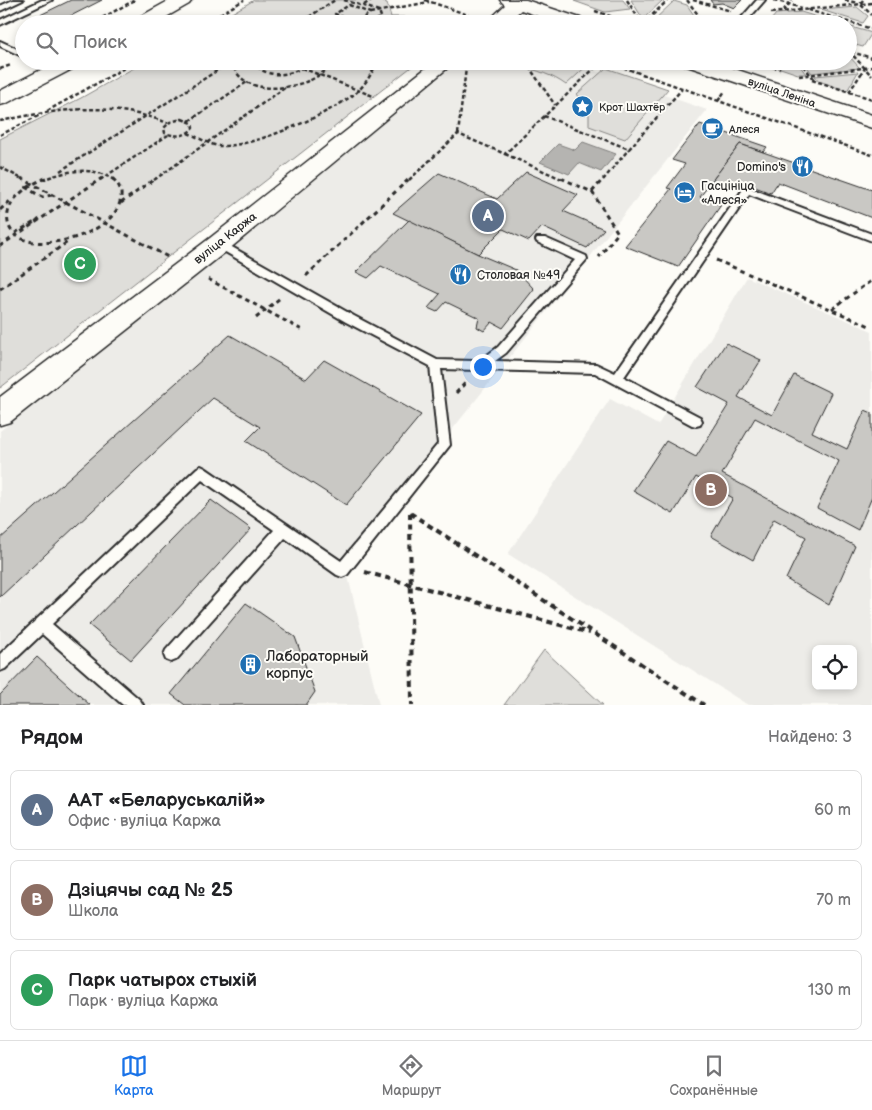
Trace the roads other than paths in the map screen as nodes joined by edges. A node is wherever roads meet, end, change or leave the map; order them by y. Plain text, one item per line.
1 (19, 0) edge
2 (48, 0) edge
3 (183, 0) edge
4 (761, 0) edge
5 (513, 2) edge
6 (0, 9) edge
7 (17, 15) edge
8 (156, 15) edge
9 (497, 15) edge
10 (553, 15) edge
11 (748, 15) edge
12 (15, 16) edge
13 (0, 23) edge
14 (0, 43) edge
15 (15, 50) edge
16 (58, 70) edge
17 (436, 70) edge
18 (720, 70) edge
19 (0, 99) edge
20 (872, 122) edge
21 (872, 238) edge
22 (541, 240) dead end
23 (219, 244) junction
24 (435, 364) junction
25 (474, 366) junction
26 (617, 379) junction
27 (0, 413) edge
28 (696, 420) dead end
29 (284, 529) junction
30 (42, 624) junction
31 (171, 655) dead end
32 (0, 664) edge
33 (135, 705) edge

1 - 6 lane
2 - 7 lane
3 - 8 main road
4 - 11 lane
5 - 9 main road
5 - 10 main road
12 - 13 lane
14 - 15 lane
16 - 19 main road
17 - 23 main road, вуліца Каржа
18 - 20 main road, вуліца Леніна
21 - 26 lane
22 - 25 lane
23 - 24 lane
23 - 27 main road, вуліца Каржа
24 - 25 lane
24 - 29 lane
25 - 26 lane
26 - 28 lane
29 - 30 lane
29 - 31 lane
30 - 32 lane
30 - 33 lane

